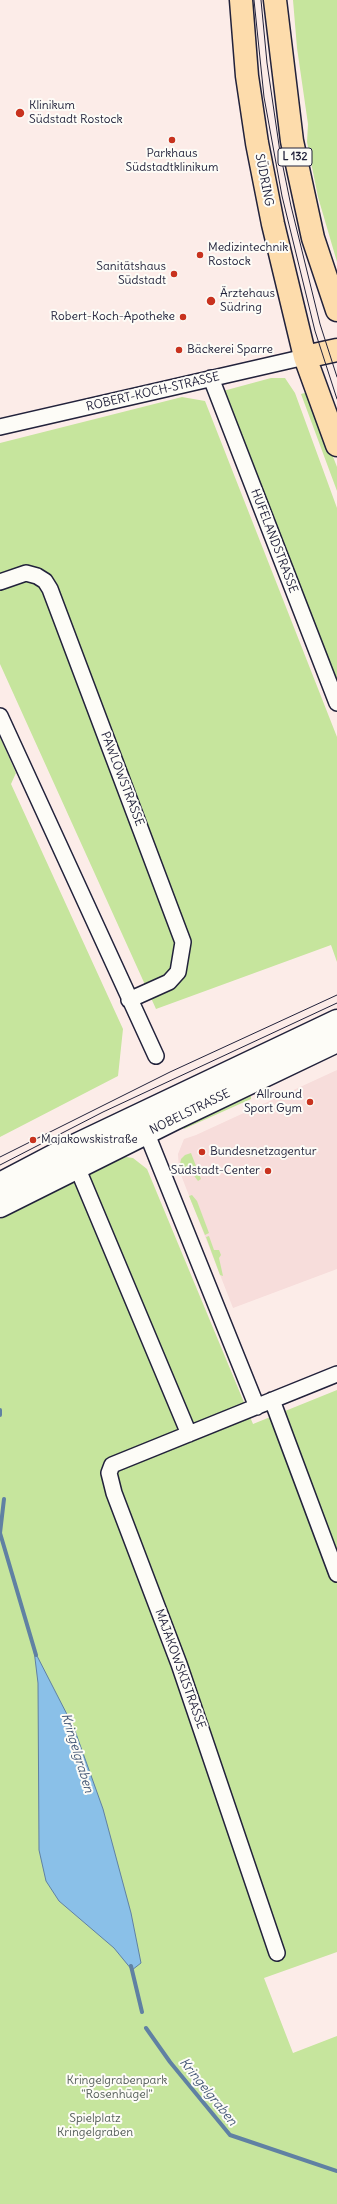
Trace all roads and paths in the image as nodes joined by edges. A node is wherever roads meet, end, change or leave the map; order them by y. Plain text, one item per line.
1 (241, 0) edge
2 (275, 0) edge
3 (337, 310) edge
4 (337, 350) edge
5 (305, 357) junction
6 (211, 378) junction
7 (0, 427) edge
8 (337, 445) edge
9 (0, 582) edge
10 (337, 703) edge
11 (0, 716) edge
12 (129, 1000) junction
13 (337, 1021) edge
14 (337, 1041) edge
15 (156, 1056) dead end
16 (143, 1124) junction
17 (76, 1167) junction
18 (0, 1184) edge
19 (0, 1206) edge
20 (337, 1374) edge
21 (272, 1400) junction
22 (257, 1406) junction
23 (189, 1434) junction
24 (337, 1574) edge
25 (277, 1953) dead end

1 - 5 main road, SÜDRING / L 132
2 - 3 main road, L 132
4 - 5 main road
5 - 6 street, ROBERT-KOCH-STRASSE
5 - 8 main road, SÜDRING / L 132
6 - 7 street, ROBERT-KOCH-STRASSE
6 - 10 street, HUFELANDSTRASSE
9 - 12 street, PAWLOWSTRASSE
11 - 12 street
12 - 15 street
13 - 16 main road, NOBELSTRASSE
14 - 16 main road, NOBELSTRASSE
16 - 17 main road, NOBELSTRASSE
16 - 18 main road, NOBELSTRASSE
16 - 22 street
17 - 19 main road, NOBELSTRASSE
17 - 23 street
20 - 21 street, MAJAKOWSKISTRASSE
21 - 22 street, MAJAKOWSKISTRASSE
21 - 24 street
22 - 23 street, MAJAKOWSKISTRASSE
23 - 25 street, MAJAKOWSKISTRASSE

